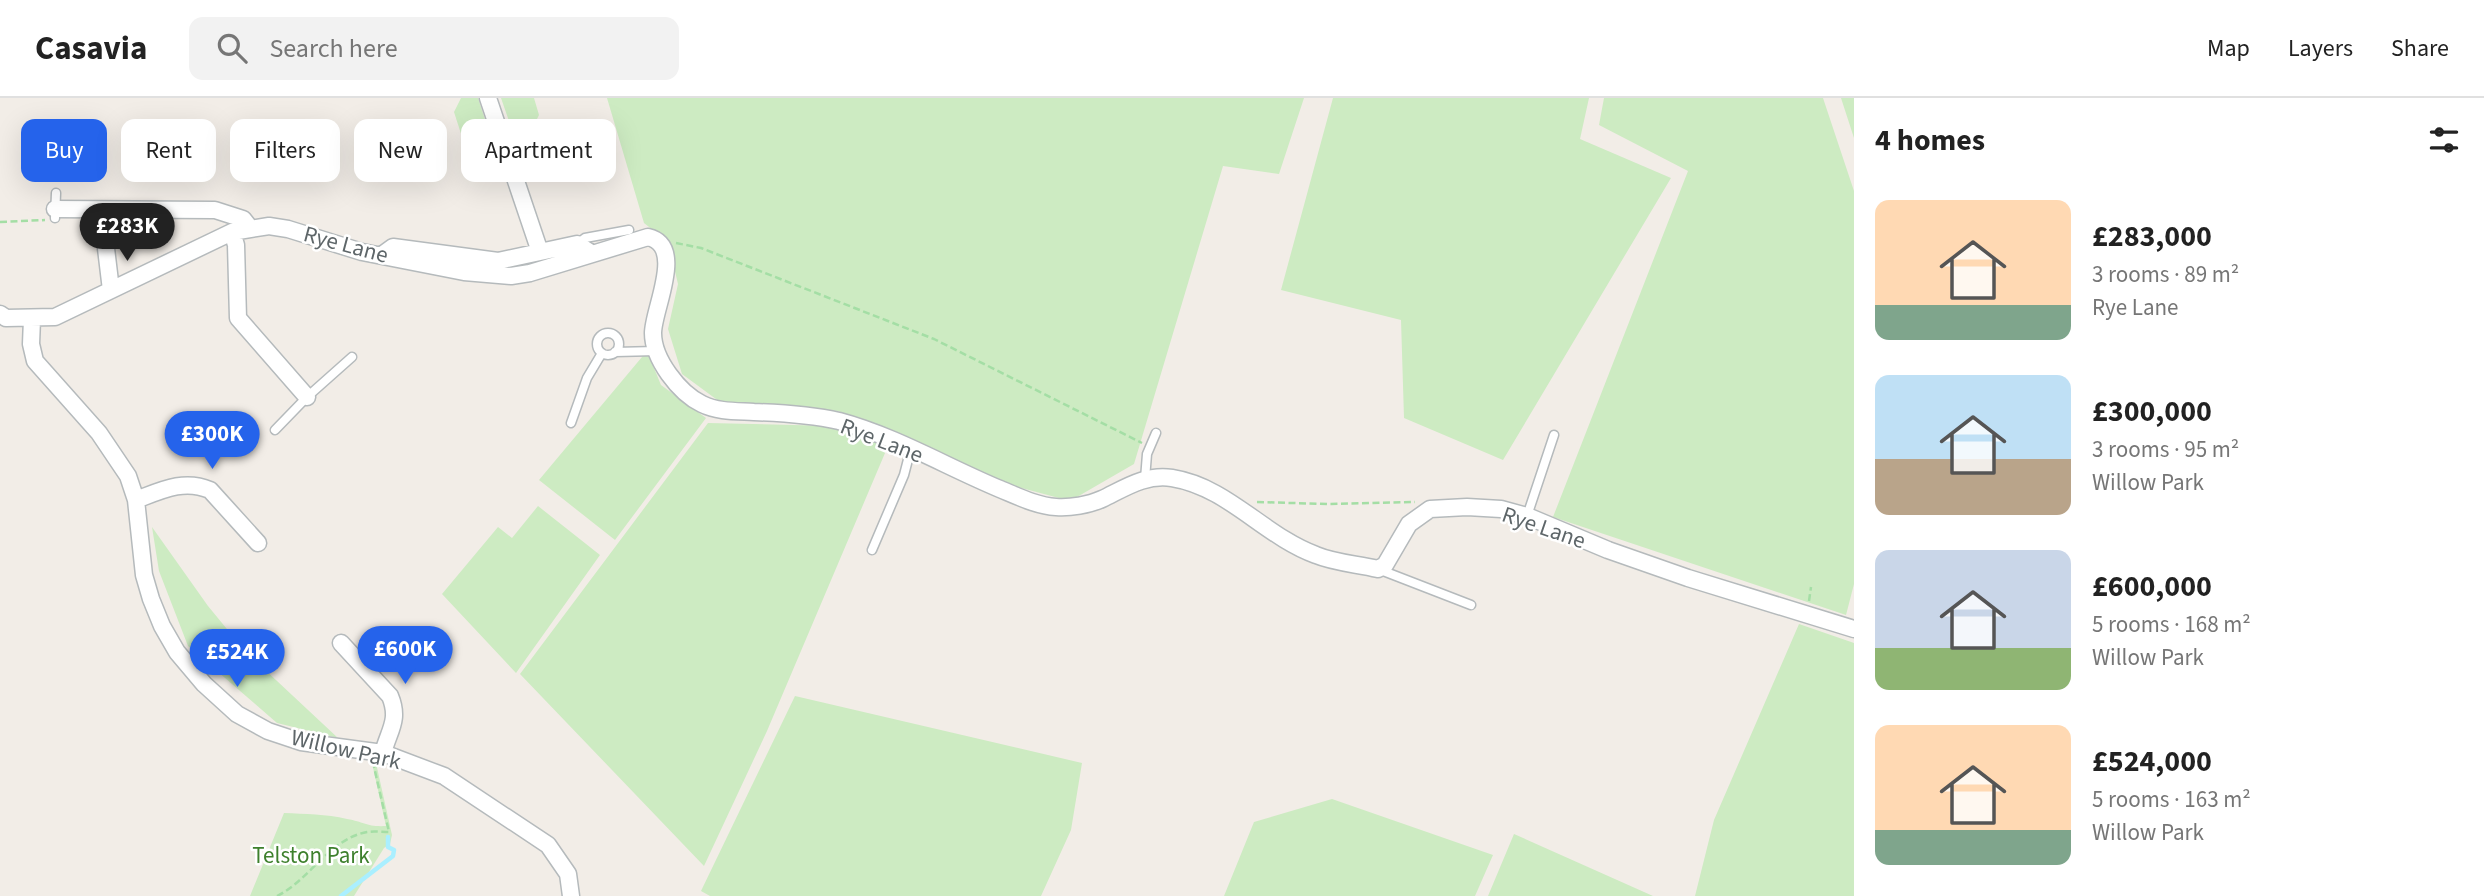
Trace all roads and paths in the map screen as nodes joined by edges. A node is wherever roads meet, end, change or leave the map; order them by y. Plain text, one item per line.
1 (488, 98) edge
2 (55, 207) dead end
3 (251, 229) junction
4 (629, 230) dead end
5 (232, 232) junction
6 (106, 240) dead end
7 (659, 243) junction
8 (577, 244) junction
9 (540, 252) junction
10 (592, 253) junction
11 (381, 255) junction
12 (111, 290) junction
13 (0, 314) edge
14 (32, 319) junction
15 (656, 351) junction
16 (615, 352) junction
17 (603, 353) junction
18 (352, 357) dead end
19 (307, 397) junction
20 (571, 423) dead end
21 (275, 430) dead end
22 (1156, 433) dead end
23 (1554, 435) dead end
24 (911, 448) junction
25 (1147, 454) junction
26 (1145, 479) junction
27 (136, 500) junction
28 (1258, 502) dead end
29 (1430, 509) junction
30 (1527, 516) junction
31 (258, 543) dead end
32 (872, 550) dead end
33 (1378, 569) junction
34 (1471, 606) dead end
35 (1854, 629) edge
36 (341, 643) dead end
37 (377, 751) junction
38 (277, 896) edge
39 (571, 896) edge

1 - 9 street
2 - 3 street
3 - 5 street, Rye Lane
3 - 11 street, Rye Lane
4 - 8 lane
5 - 12 street, Rye Lane
5 - 19 street
6 - 12 street
7 - 10 street, Rye Lane
7 - 15 street
7 - 25 path
8 - 9 street
8 - 10 street
9 - 11 street
10 - 11 street, Rye Lane
12 - 14 street, Rye Lane
13 - 14 street, Rye Lane
14 - 27 street, Willow Park
15 - 16 lane
15 - 24 street, Rye Lane
16 - 17 lane
16 - 17 lane
17 - 20 lane
18 - 19 lane
19 - 21 lane
22 - 25 lane
23 - 30 lane
24 - 26 street, Rye Lane
24 - 32 lane
25 - 26 lane
26 - 33 street, Rye Lane
27 - 31 street
27 - 37 street, Willow Park
28 - 29 path
29 - 30 street, Rye Lane
29 - 33 street
30 - 35 street, Rye Lane
33 - 34 lane
36 - 37 street
37 - 38 path
37 - 39 street, Willow Park

